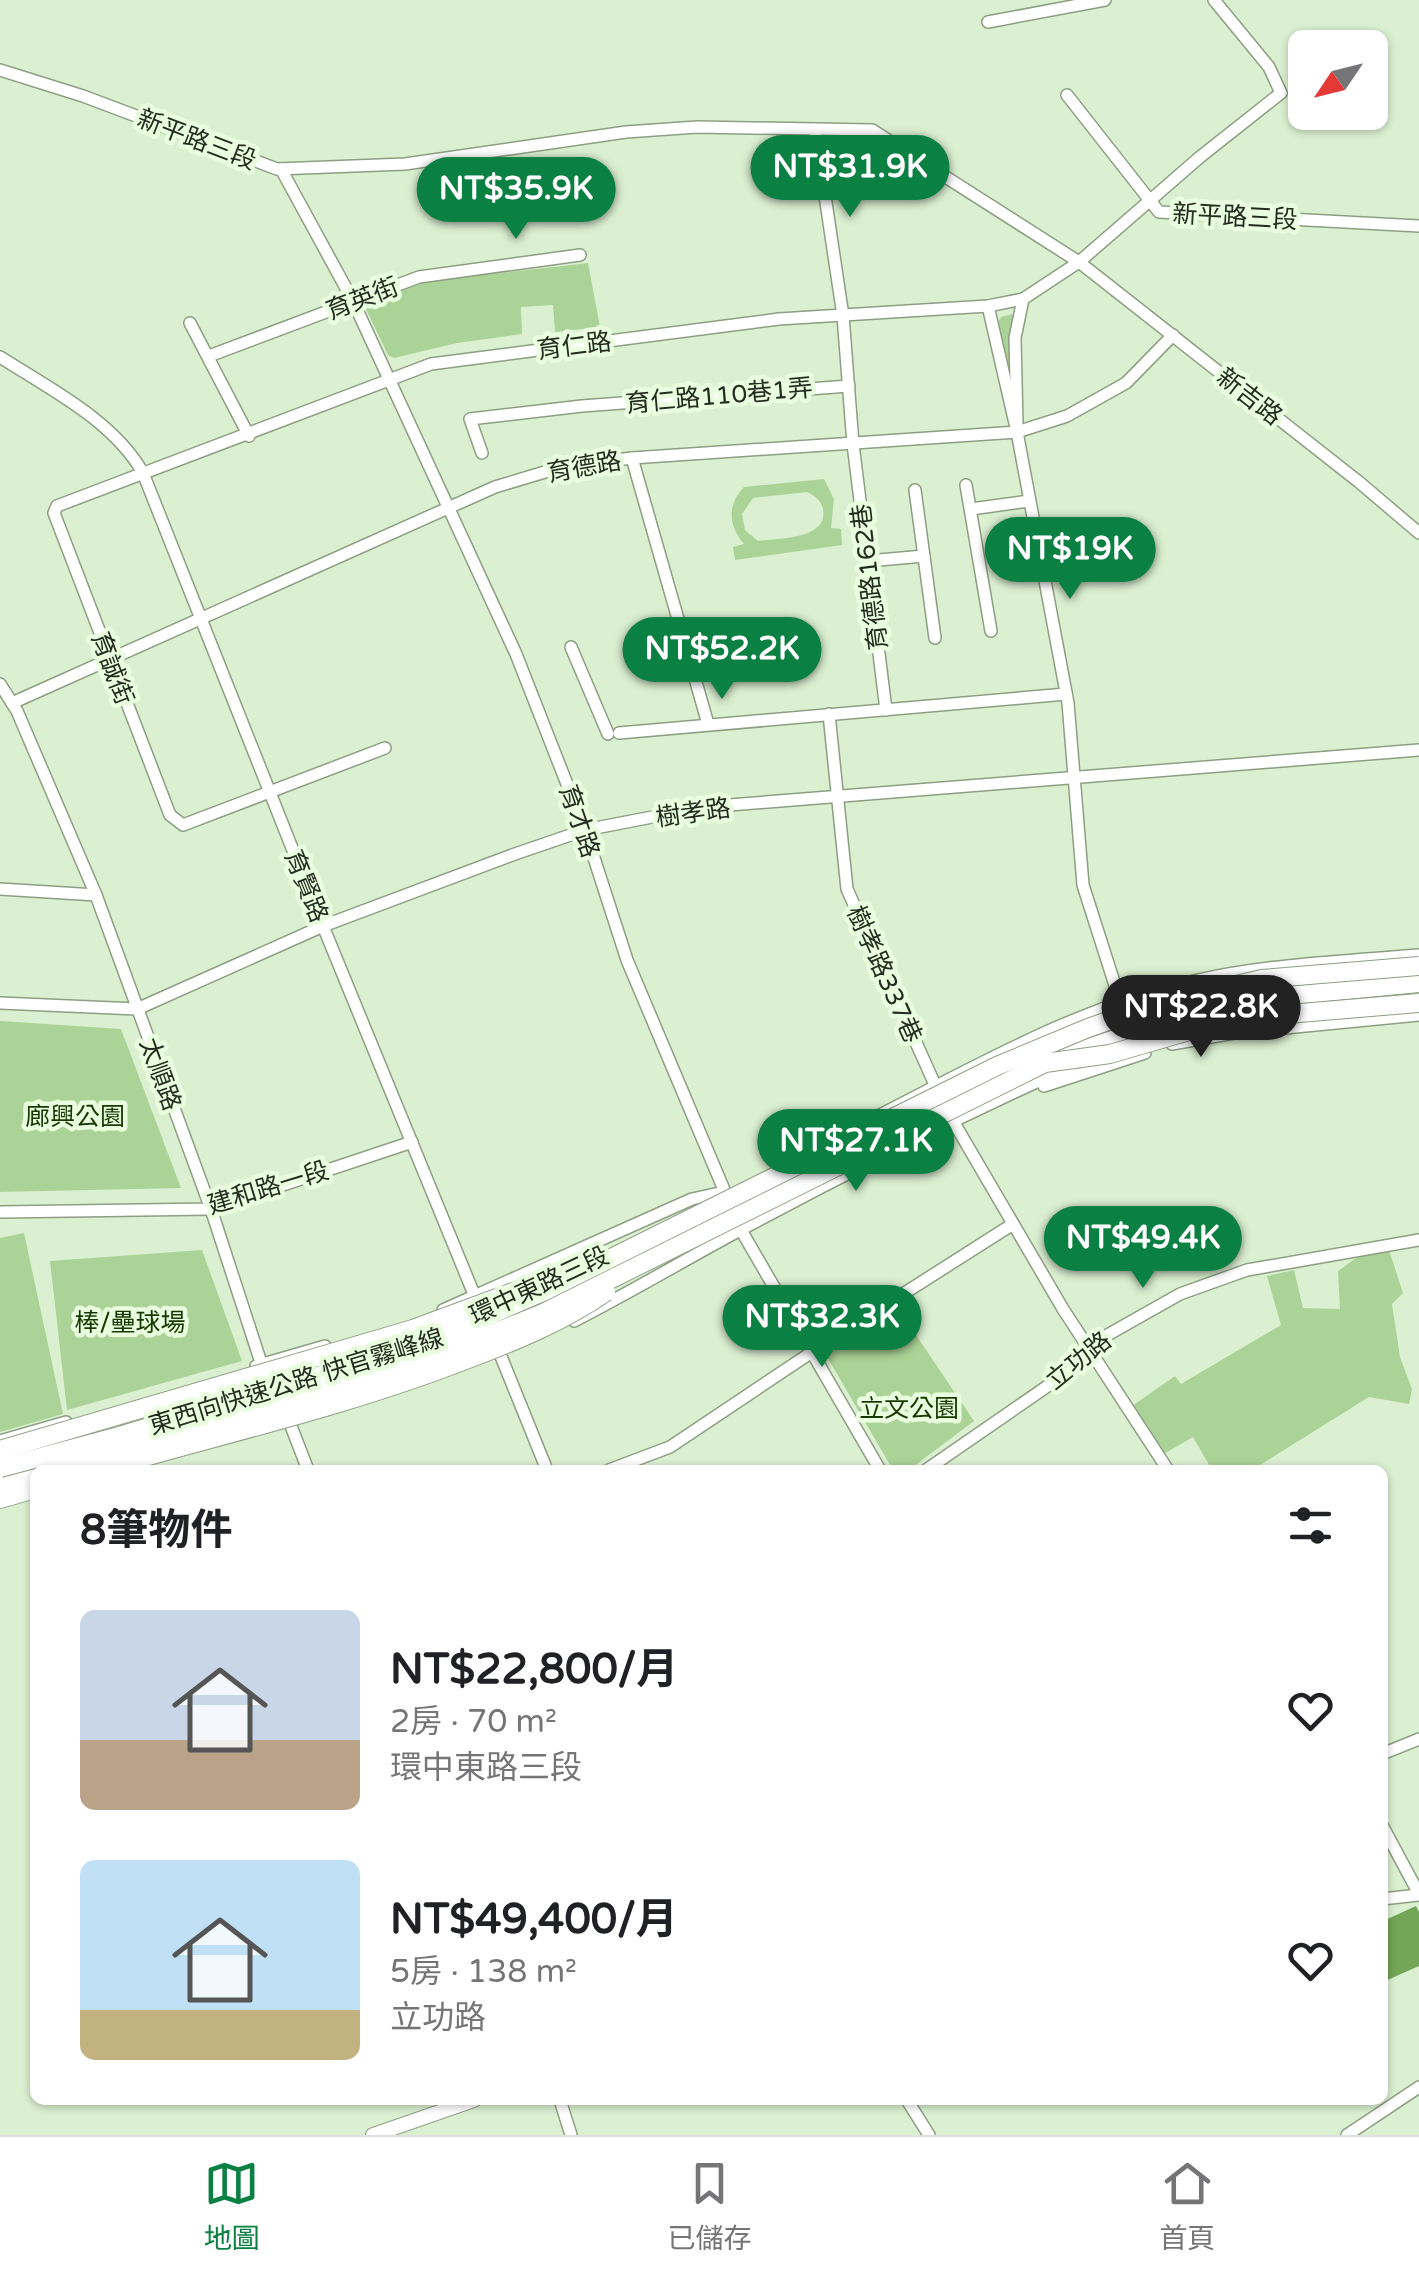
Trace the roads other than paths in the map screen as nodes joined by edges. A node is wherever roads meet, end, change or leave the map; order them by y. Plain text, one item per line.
1 (1105, 0) edge
2 (1232, 0) edge
3 (1218, 5) edge
4 (988, 22) dead end
5 (0, 70) edge
6 (1067, 95) dead end
7 (815, 129) junction
8 (282, 169) junction
9 (1150, 201) junction
10 (1419, 226) edge
11 (580, 256) dead end
12 (1079, 262) junction
13 (1023, 300) junction
14 (354, 302) junction
15 (988, 306) junction
16 (843, 316) junction
17 (190, 323) dead end
18 (1173, 335) junction
19 (209, 356) junction
20 (0, 357) edge
21 (391, 379) junction
22 (849, 386) junction
23 (1016, 432) junction
24 (249, 436) junction
25 (853, 444) junction
26 (482, 453) dead end
27 (632, 458) junction
28 (143, 473) junction
29 (966, 486) dead end
30 (915, 490) dead end
31 (1029, 500) junction
32 (450, 507) junction
33 (971, 509) junction
34 (1419, 533) edge
35 (924, 556) junction
36 (868, 560) junction
37 (200, 618) junction
38 (992, 630) dead end
39 (935, 638) dead end
40 (572, 647) dead end
41 (109, 658) junction
42 (0, 684) edge
43 (1066, 694) junction
44 (12, 703) junction
45 (886, 710) junction
46 (829, 714) junction
47 (708, 724) junction
48 (384, 748) dead end
49 (1419, 750) edge
50 (1075, 779) junction
51 (269, 790) junction
52 (838, 799) junction
53 (584, 830) junction
54 (0, 889) edge
55 (96, 895) junction
56 (323, 926) junction
57 (1419, 955) edge
58 (1419, 966) edge
59 (1419, 984) edge
60 (1419, 1000) edge
61 (0, 1003) edge
62 (1121, 1004) junction
63 (137, 1009) junction
64 (1419, 1014) edge
65 (1046, 1064) junction
66 (936, 1086) junction
67 (983, 1106) junction
68 (953, 1122) junction
69 (412, 1142) junction
70 (724, 1192) junction
71 (211, 1208) junction
72 (0, 1212) edge
73 (1013, 1224) junction
74 (741, 1230) junction
75 (1419, 1240) edge
76 (639, 1242) junction
77 (648, 1262) junction
78 (474, 1295) junction
79 (482, 1314) junction
80 (498, 1348) junction
81 (812, 1352) junction
82 (1094, 1354) junction
83 (259, 1364) junction
84 (268, 1380) junction
85 (288, 1418) junction
86 (0, 1441) edge
87 (0, 1454) edge
88 (63, 1465) edge
89 (93, 1465) edge
90 (116, 1465) edge
91 (141, 1465) edge
92 (306, 1465) edge
93 (545, 1465) edge
94 (623, 1465) edge
95 (877, 1465) edge
96 (933, 1465) edge
97 (1165, 1465) edge
98 (0, 1468) edge
99 (30, 1478) edge
100 (0, 1487) edge
101 (30, 1493) edge
102 (0, 1502) edge
103 (1419, 1739) edge
104 (1388, 1752) edge
105 (1388, 1837) edge
106 (1419, 1894) edge
107 (1388, 1898) edge
108 (1419, 2087) edge
109 (460, 2105) edge
110 (562, 2105) edge
111 (910, 2105) edge
112 (374, 2135) edge
113 (572, 2135) edge
114 (929, 2135) edge
115 (1347, 2135) edge

1 - 4 street
2 - 3 street
3 - 9 street
5 - 8 street, 新平路三段
6 - 9 street
7 - 8 street, 新平路三段
7 - 12 street, 新平路三段
7 - 16 street, 育仁路110巷1弄
8 - 14 street, 育才路
9 - 10 street, 新平路三段
9 - 12 street, 新平路三段
11 - 14 street, 育英街
12 - 13 street, 新平路三段
12 - 18 street, 新吉路
13 - 15 street, 育仁路
13 - 23 street
14 - 19 street, 育英街
14 - 21 street, 育才路
15 - 16 street, 育仁路
15 - 23 street
16 - 21 street, 育仁路
16 - 22 street, 育仁路110巷1弄
17 - 19 street
18 - 23 street, 育德路
18 - 34 street, 新吉路
19 - 24 street
20 - 28 street, 育賢路
21 - 24 street, 育仁路
21 - 32 street, 育才路
22 - 25 street, 育仁路110巷1弄
22 - 26 street, 育仁路110巷1弄
23 - 25 street, 育德路
23 - 31 street
24 - 28 street, 育仁路
25 - 27 street, 育德路
25 - 36 street, 育德路162巷
27 - 32 street, 育德路
27 - 47 street
28 - 37 street, 育賢路
28 - 41 street, 育誠街
29 - 33 street
30 - 35 street
31 - 33 street
31 - 43 street
32 - 37 street, 育德路
32 - 53 street, 育才路
33 - 38 street
35 - 36 street
35 - 39 street
36 - 45 street, 育德路162巷
37 - 41 street, 育德路
37 - 51 street, 育賢路
40 - 47 street
41 - 44 street, 育德路
41 - 51 street, 育誠街
42 - 44 street, 太順路
43 - 45 street
43 - 50 street
44 - 55 street, 太順路
45 - 46 street
46 - 47 street
46 - 52 street, 樹孝路337巷
48 - 51 street
49 - 50 street, 樹孝路
50 - 52 street, 樹孝路
50 - 62 street
51 - 56 street, 育賢路
52 - 53 street, 樹孝路
52 - 66 street, 樹孝路337巷
53 - 56 street, 樹孝路
53 - 70 street, 育才路
54 - 55 street
55 - 63 street, 太順路
56 - 63 street, 樹孝路
56 - 69 street, 育賢路
57 - 62 street, 環中東路三段
58 - 76 highway, 東西向快速公路 快官霧峰線, bridge
59 - 65 highway, 東西向快速公路 快官霧峰線, bridge
60 - 65 highway, bridge
60 - 67 street, 環中東路三段
61 - 63 street, 樹孝路
62 - 66 street, 環中東路三段
63 - 71 street, 太順路
64 - 67 street, 環中東路三段
65 - 77 highway, 東西向快速公路 快官霧峰線, bridge
66 - 70 street, 環中東路三段
67 - 68 street, 環中東路三段
68 - 73 street
68 - 74 street, 環中東路三段
69 - 71 street, 建和路一段
69 - 78 street, 育賢路
70 - 74 street, 育才路
70 - 78 street, 環中東路三段
70 - 79 street, 環中東路三段
71 - 72 street, 建和路一段
71 - 83 street, 太順路
73 - 81 street
73 - 82 street
74 - 80 street, 環中東路三段
74 - 81 street, 育才路
75 - 82 street, 立功路
76 - 87 highway, bridge
76 - 98 highway, 東西向快速公路 快官霧峰線, bridge
77 - 88 highway, 東西向快速公路 快官霧峰線, bridge
77 - 90 highway, bridge
78 - 79 street, 育賢路
78 - 83 street, 環中東路三段
79 - 80 street, 育賢路
79 - 84 street, 環中東路三段
80 - 85 street, 環中東路三段
80 - 93 street, 育賢路
81 - 94 street
81 - 95 street, 育才路
82 - 96 street, 立功路
82 - 97 street
83 - 84 street, 太順路
83 - 86 street, 環中東路三段
84 - 85 street, 太順路
84 - 87 street, 環中東路三段
85 - 89 street, 環中東路三段
85 - 91 street, 環中東路三段
85 - 92 street, 太順路
99 - 100 highway
101 - 102 highway
103 - 104 street
105 - 106 street
106 - 107 street
108 - 115 street
109 - 112 main road
110 - 113 street
111 - 114 street

